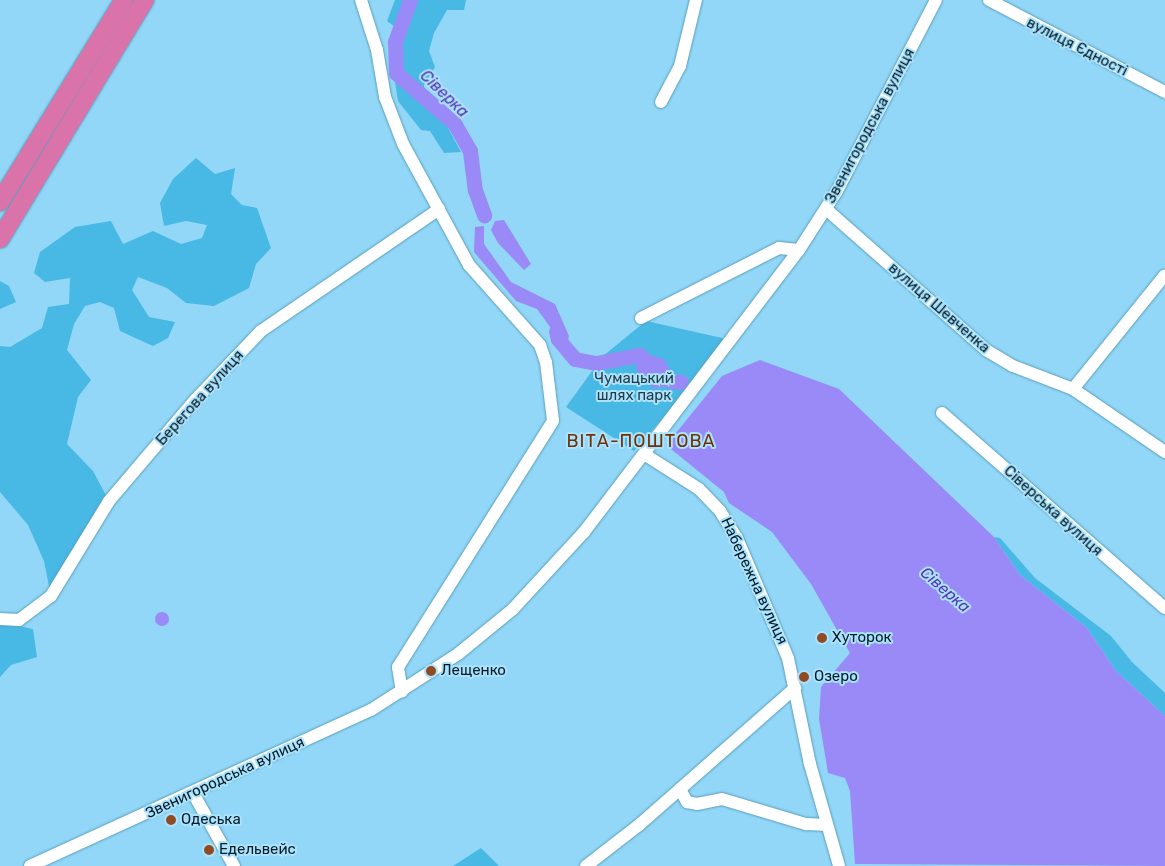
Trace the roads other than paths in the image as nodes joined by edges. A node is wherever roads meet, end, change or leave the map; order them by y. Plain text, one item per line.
1 (124, 0) edge
2 (145, 0) edge
3 (361, 0) edge
4 (696, 0) edge
5 (936, 0) edge
6 (990, 0) edge
7 (1165, 92) edge
8 (661, 102) dead end
9 (6, 180) edge
10 (0, 202) edge
11 (440, 209) junction
12 (826, 209) junction
13 (0, 237) edge
14 (799, 250) junction
15 (1165, 275) edge
16 (641, 318) dead end
17 (1073, 389) junction
18 (942, 413) dead end
19 (1165, 452) edge
20 (644, 454) junction
21 (1165, 608) edge
22 (0, 619) edge
23 (794, 688) junction
24 (402, 692) junction
25 (680, 789) junction
26 (193, 793) junction
27 (826, 825) junction
28 (48, 862) edge
29 (30, 866) edge
30 (234, 866) edge
31 (586, 866) edge
32 (839, 866) edge

1 - 9 highway
2 - 13 highway
3 - 11 street
4 - 8 street
5 - 12 street, Звенигородська вулиця
6 - 7 street, вулиця Єдності
9 - 10 highway
9 - 13 highway
11 - 22 street, Берегова вулиця
11 - 24 street
12 - 14 street, Звенигородська вулиця
12 - 17 street, вулиця Шевченка
14 - 16 street
14 - 20 street, Звенигородська вулиця
15 - 17 street
17 - 19 street, вулиця Шевченка
18 - 21 street, Сіверська вулиця
20 - 23 street, Набережна вулиця
20 - 24 street, Звенигородська вулиця
23 - 25 street
23 - 27 street, Набережна вулиця
24 - 26 street, Звенигородська вулиця
25 - 27 street
25 - 31 street
26 - 28 street, Звенигородська вулиця
26 - 30 street
27 - 32 street, Набережна вулиця
28 - 29 street, Звенигородська вулиця

